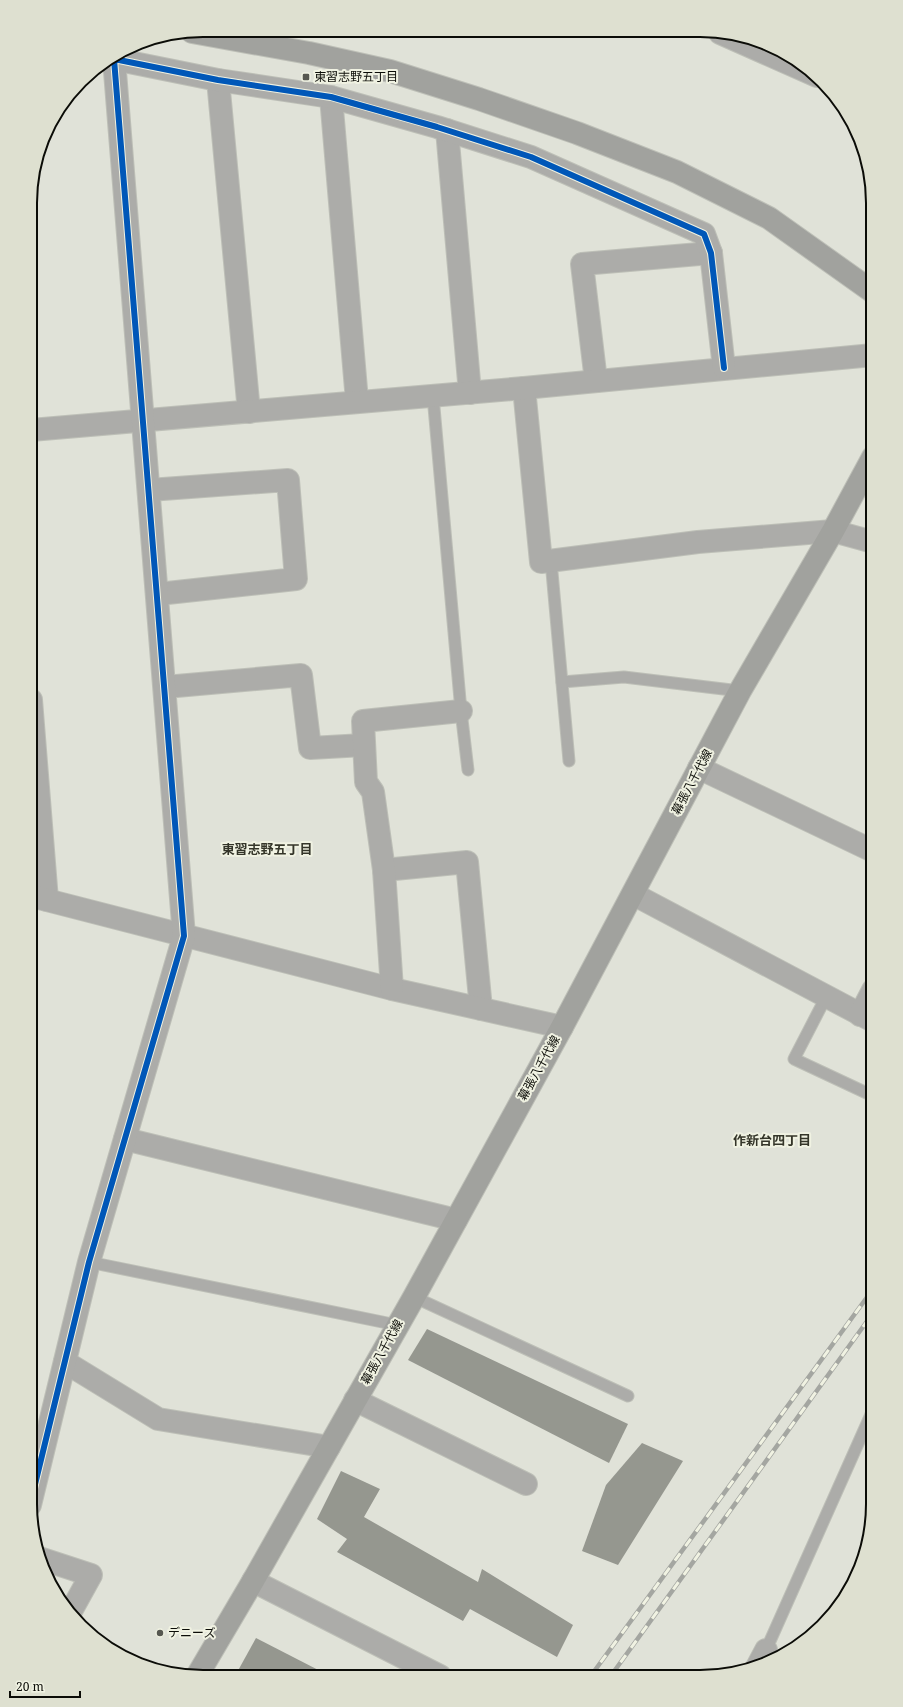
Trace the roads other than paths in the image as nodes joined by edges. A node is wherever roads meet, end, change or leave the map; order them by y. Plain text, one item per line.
1 (220, 37) edge
2 (119, 60) edge
3 (114, 63) edge
4 (218, 80) junction
5 (331, 97) junction
6 (447, 130) junction
7 (711, 253) junction
8 (866, 287) edge
9 (866, 356) edge
10 (724, 368) junction
11 (596, 381) junction
12 (524, 388) junction
13 (470, 393) junction
14 (433, 396) junction
15 (357, 402) junction
16 (249, 412) junction
17 (144, 421) junction
18 (37, 430) edge
19 (866, 470) edge
20 (149, 490) junction
21 (832, 531) junction
22 (866, 540) edge
23 (551, 562) junction
24 (158, 594) junction
25 (562, 682) junction
26 (165, 687) junction
27 (740, 691) junction
28 (461, 711) junction
29 (364, 745) junction
30 (569, 761) dead end
31 (699, 768) junction
32 (468, 770) dead end
33 (37, 848) edge
34 (866, 848) edge
35 (384, 870) junction
36 (633, 894) junction
37 (39, 898) edge
38 (184, 936) junction
39 (392, 989) junction
40 (826, 997) junction
41 (481, 1009) junction
42 (866, 1018) edge
43 (562, 1027) junction
44 (866, 1093) edge
45 (125, 1139) junction
46 (456, 1220) junction
47 (89, 1262) junction
48 (414, 1297) junction
49 (397, 1324) junction
50 (65, 1362) junction
51 (628, 1396) dead end
52 (355, 1400) junction
53 (866, 1426) edge
54 (329, 1447) junction
55 (37, 1476) edge
56 (526, 1484) dead end
57 (47, 1561) edge
58 (253, 1581) junction
59 (73, 1608) edge
60 (763, 1657) edge
61 (201, 1670) edge
62 (428, 1670) edge

1 - 8 main road
2 - 4 street
3 - 17 street
4 - 5 street
4 - 16 street
5 - 6 street
5 - 15 street
6 - 7 street
6 - 13 street
7 - 10 street
7 - 11 street
9 - 10 street
10 - 11 street
11 - 12 street
12 - 13 street
12 - 23 street
13 - 14 street
14 - 15 street
14 - 28 lane
15 - 16 street
16 - 17 street
17 - 18 street
17 - 20 street
19 - 21 main road, 幕張八千代線
20 - 24 street
20 - 24 street
21 - 22 street
21 - 23 street
21 - 27 main road, 幕張八千代線
23 - 25 lane
24 - 26 street
25 - 27 lane
25 - 30 lane
26 - 29 street
26 - 38 street
27 - 31 main road, 幕張八千代線
28 - 29 street
28 - 32 lane
29 - 35 street
31 - 34 street
31 - 36 main road, 幕張八千代線
33 - 37 street
35 - 39 street
35 - 41 street
36 - 40 street
36 - 43 main road, 幕張八千代線
37 - 38 street
38 - 39 street
38 - 45 street
39 - 41 street
40 - 42 street
40 - 44 lane
41 - 43 street
43 - 46 main road, 幕張八千代線
45 - 46 street
45 - 47 street
46 - 48 main road, 幕張八千代線
47 - 49 lane
47 - 50 street
48 - 49 main road, 幕張八千代線
48 - 51 lane
49 - 52 main road, 幕張八千代線
50 - 54 street
50 - 55 street
52 - 54 main road, 幕張八千代線
52 - 56 street
53 - 60 lane
54 - 58 main road, 幕張八千代線
57 - 59 street
58 - 61 main road, 幕張八千代線
58 - 62 street

